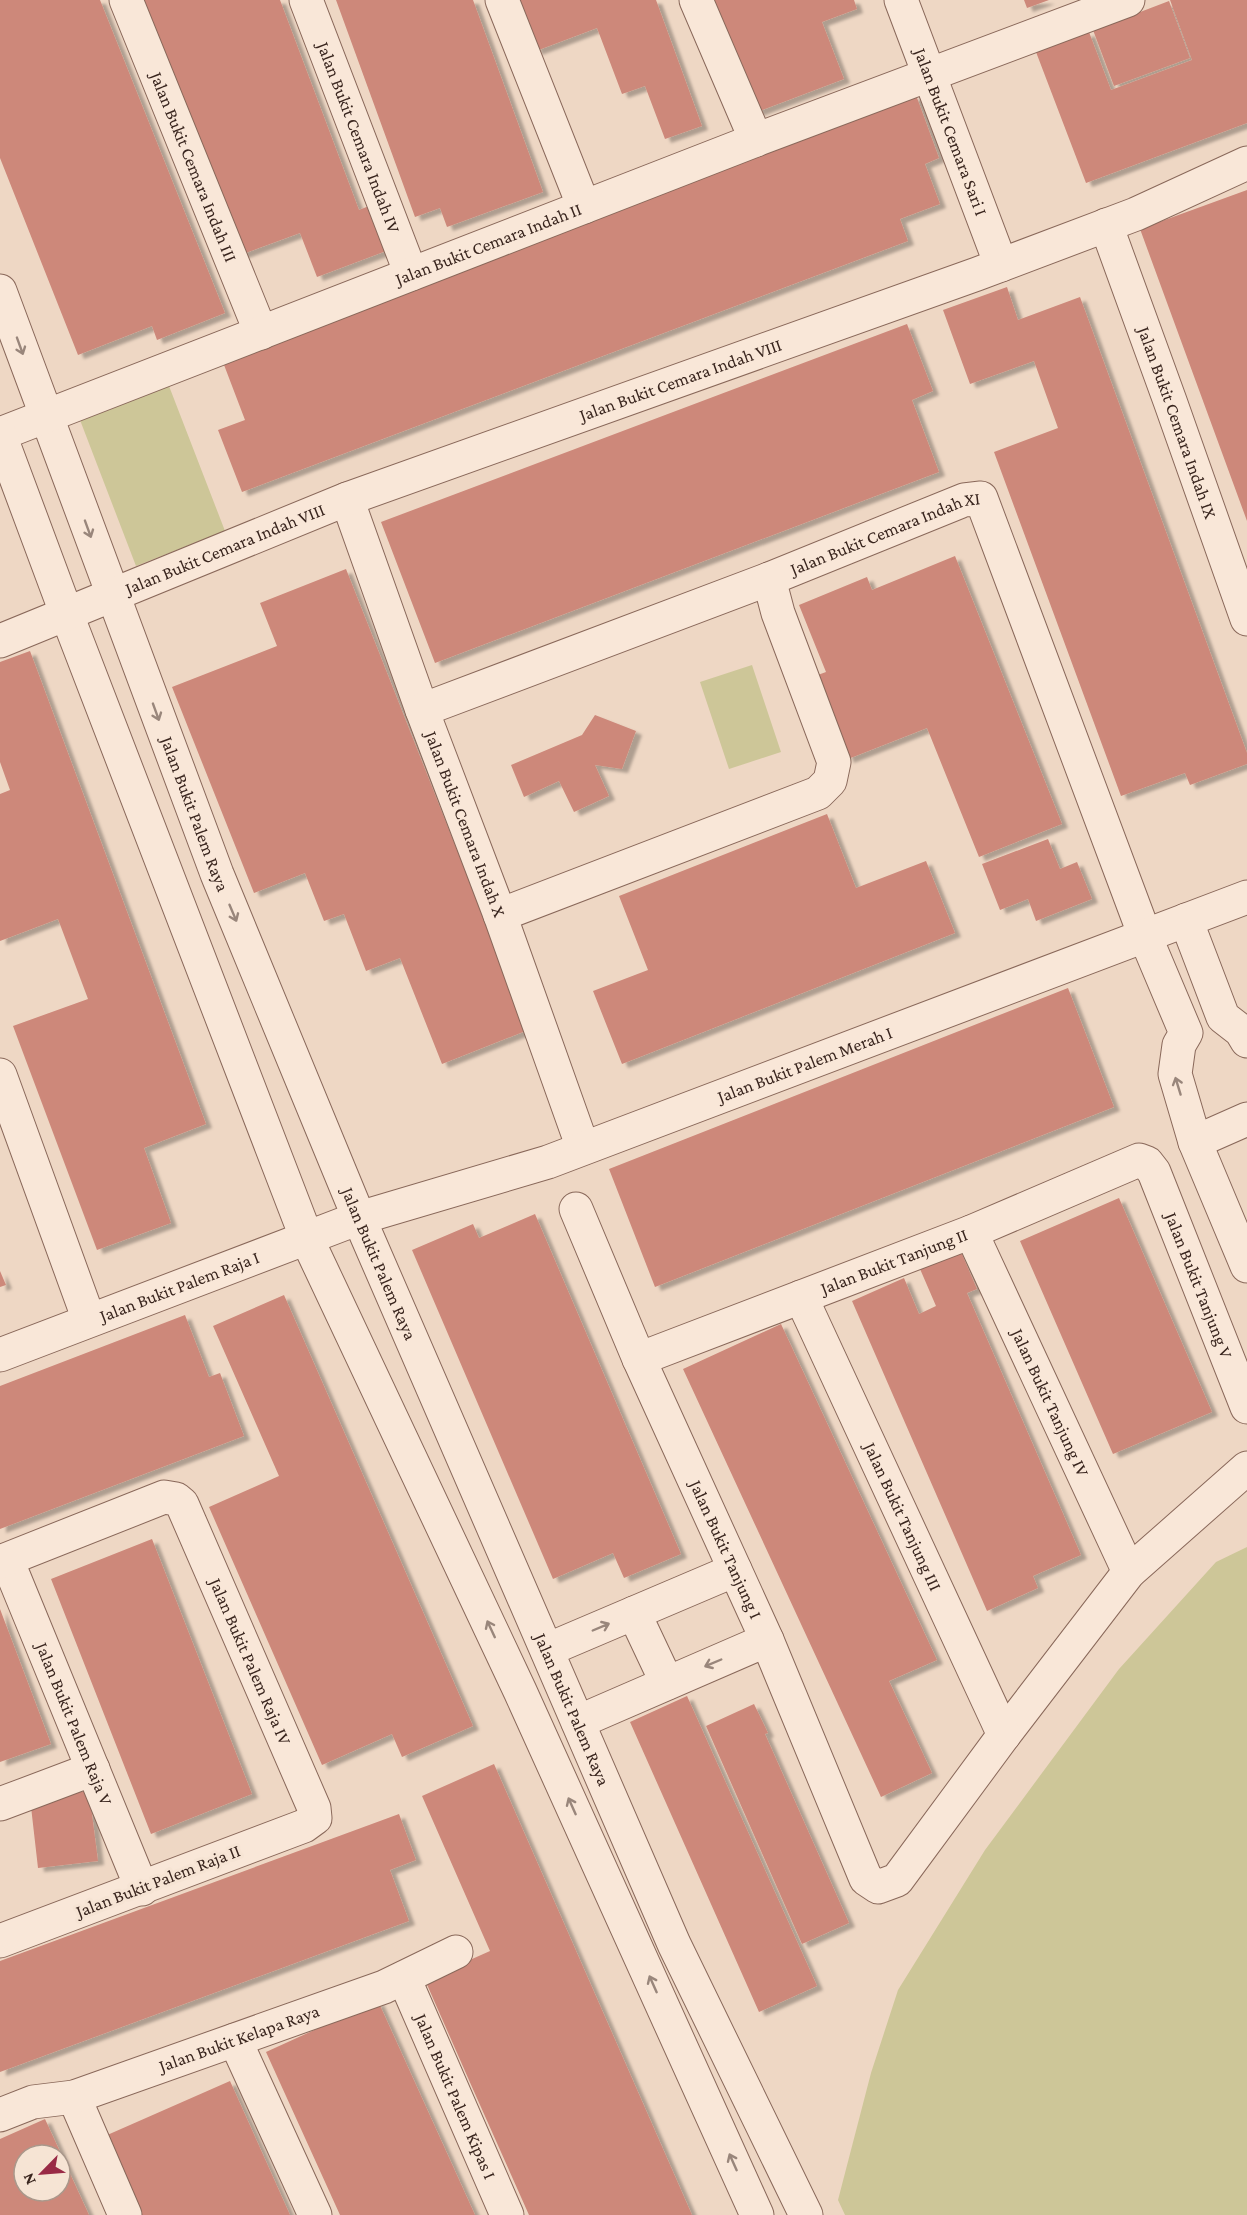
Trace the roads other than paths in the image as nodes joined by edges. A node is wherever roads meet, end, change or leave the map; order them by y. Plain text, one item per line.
1 (126, 0) edge
2 (306, 0) edge
3 (502, 0) edge
4 (696, 0) edge
5 (901, 0) edge
6 (1128, 0) edge
7 (929, 74) junction
8 (756, 140) junction
9 (1247, 163) edge
10 (584, 207) junction
11 (1106, 225) junction
12 (1000, 265) junction
13 (411, 274) junction
14 (0, 291) edge
15 (261, 333) junction
16 (46, 417) junction
17 (0, 434) edge
18 (347, 499) junction
19 (769, 579) junction
20 (113, 596) junction
21 (67, 615) junction
22 (1247, 619) edge
23 (0, 641) edge
24 (422, 710) junction
25 (1247, 897) edge
26 (500, 915) junction
27 (1186, 920) junction
28 (1145, 936) junction
29 (1223, 1017) junction
30 (1186, 1033) junction
31 (1247, 1041) edge
32 (4, 1096) edge
33 (1247, 1119) edge
34 (1195, 1142) junction
35 (583, 1148) junction
36 (1147, 1163) joint
37 (576, 1209) dead end
38 (359, 1218) junction
39 (971, 1232) junction
40 (308, 1239) junction
41 (1247, 1266) edge
42 (801, 1298) junction
43 (89, 1320) junction
44 (0, 1355) edge
45 (639, 1359) junction
46 (1247, 1407) edge
47 (1247, 1468) edge
48 (3, 1561) edge
49 (735, 1570) junction
50 (1129, 1572) junction
51 (634, 1613) junction
52 (767, 1640) junction
53 (552, 1662) junction
54 (667, 1683) junction
55 (520, 1691) junction
56 (578, 1722) junction
57 (1004, 1735) junction
58 (93, 1769) junction
59 (0, 1804) edge
60 (315, 1818) joint
61 (142, 1888) junction
62 (0, 1941) edge
63 (456, 1952) dead end
64 (405, 1978) junction
65 (235, 2040) junction
66 (74, 2097) junction
67 (0, 2115) edge
68 (125, 2215) edge
69 (315, 2215) edge
70 (507, 2215) edge
71 (757, 2215) edge
72 (806, 2215) edge

1 - 15 street, Jalan Bukit Cemara Indah III
2 - 13 street, Jalan Bukit Cemara Indah IV
3 - 10 street
4 - 8 street
5 - 7 street, Jalan Bukit Cemara Sari I
6 - 7 street, Jalan Bukit Cemara Indah II
7 - 8 street, Jalan Bukit Cemara Indah II
7 - 12 street, Jalan Bukit Cemara Sari I
8 - 10 street, Jalan Bukit Cemara Indah II
9 - 11 street, Jalan Bukit Cemara Indah VIII
10 - 13 street, Jalan Bukit Cemara Indah II
11 - 12 street, Jalan Bukit Cemara Indah VIII
11 - 22 street, Jalan Bukit Cemara Indah IX
12 - 18 street, Jalan Bukit Cemara Indah VIII
13 - 15 street, Jalan Bukit Cemara Indah II
14 -> 16 street, Jalan Bukit Palem Raya
15 - 16 street, Jalan Bukit Cemara Indah II
16 - 17 street, Jalan Bukit Cemara Indah II
16 -> 20 street, Jalan Bukit Palem Raya
17 - 21 street
18 - 20 street, Jalan Bukit Cemara Indah VIII
18 - 24 street, Jalan Bukit Cemara Indah X
19 - 24 street, Jalan Bukit Cemara Indah XI
19 - 26 street
19 - 28 street, Jalan Bukit Cemara Indah XI
20 - 21 street, Jalan Bukit Cemara Indah VIII
20 -> 38 street, Jalan Bukit Palem Raya
21 - 23 street, Jalan Bukit Cemara Indah VIII
21 - 40 street
24 - 26 street, Jalan Bukit Cemara Indah X
25 - 27 street, Jalan Bukit Palem Merah I
26 - 35 street, Jalan Bukit Cemara Indah X
27 - 28 street, Jalan Bukit Palem Merah I
27 - 29 street
28 - 30 street
28 - 35 street, Jalan Bukit Palem Merah I
29 - 30 street
29 - 31 street
34 -> 30 street
32 - 43 street
33 - 34 street
34 - 41 street
35 - 38 street, Jalan Bukit Palem Merah I
36 - 39 street, Jalan Bukit Tanjung II
36 - 46 street, Jalan Bukit Tanjung V
37 - 45 street, Jalan Bukit Tanjung I
38 - 40 street, Jalan Bukit Palem Raja I
38 - 53 street, Jalan Bukit Palem Raya
39 - 42 street, Jalan Bukit Tanjung II
39 - 50 street, Jalan Bukit Tanjung IV
40 - 43 street, Jalan Bukit Palem Raja I
55 -> 40 street
42 - 45 street, Jalan Bukit Tanjung II
42 - 57 street, Jalan Bukit Tanjung III
43 - 44 street, Jalan Bukit Palem Raja I
45 - 49 street, Jalan Bukit Tanjung I
47 - 50 street
48 - 58 street, Jalan Bukit Palem Raja V
48 - 60 street, Jalan Bukit Palem Raja IV
49 - 51 street
49 - 52 street, Jalan Bukit Tanjung I
50 - 57 street
53 -> 51 street
51 - 54 street
52 -> 54 street
52 - 57 street, Jalan Bukit Tanjung I
53 - 55 street
53 - 56 street, Jalan Bukit Palem Raya
54 - 56 street
71 -> 55 street
56 - 72 street, Jalan Bukit Palem Raya
58 - 59 street
58 - 61 street, Jalan Bukit Palem Raja V
60 - 61 street, Jalan Bukit Palem Raja II
61 - 62 street, Jalan Bukit Palem Raja II
63 - 64 street, Jalan Bukit Kelapa Raya
64 - 65 street, Jalan Bukit Kelapa Raya
64 - 70 street, Jalan Bukit Palem Kipas I
65 - 66 street, Jalan Bukit Kelapa Raya
65 - 69 street
66 - 67 street, Jalan Bukit Kelapa Raya
66 - 68 street

